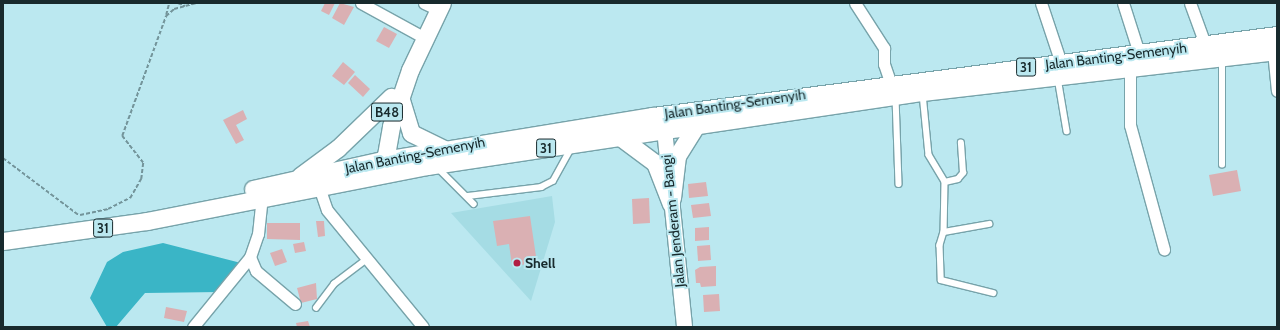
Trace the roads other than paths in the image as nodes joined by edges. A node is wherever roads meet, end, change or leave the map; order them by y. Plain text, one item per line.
1 (361, 3) edge
2 (855, 3) edge
3 (1040, 3) edge
4 (1123, 3) edge
5 (1190, 3) edge
6 (435, 6) edge
7 (425, 38) junction
8 (1204, 44) junction
9 (1276, 46) edge
10 (1139, 53) junction
11 (1222, 57) junction
12 (1130, 68) junction
13 (1059, 69) junction
14 (894, 90) junction
15 (1277, 91) edge
16 (922, 92) junction
17 (395, 98) junction
18 (663, 122) junction
19 (696, 125) junction
20 (1067, 131) dead end
21 (620, 137) junction
22 (961, 143) dead end
23 (574, 144) junction
24 (444, 149) junction
25 (383, 160) junction
26 (431, 165) junction
27 (1222, 165) dead end
28 (297, 179) junction
29 (363, 179) junction
30 (945, 182) junction
31 (899, 184) dead end
32 (319, 188) junction
33 (468, 196) junction
34 (262, 198) junction
35 (474, 204) dead end
36 (671, 204) junction
37 (201, 208) junction
38 (989, 224) dead end
39 (944, 232) junction
40 (3, 241) edge
41 (1164, 249) dead end
42 (250, 257) junction
43 (367, 258) junction
44 (993, 293) dead end
45 (295, 304) dead end
46 (316, 308) dead end
47 (193, 327) edge
48 (423, 327) edge
49 (684, 327) edge

1 - 7 street
2 - 14 street
3 - 13 street
4 - 10 street
5 - 8 street
6 - 7 main road, B48
7 - 17 main road, B48
8 - 9 main road, Jalan Banting-Semenyih / 31
8 - 10 main road, Jalan Banting-Semenyih / 31
9 - 11 main road, Jalan Banting-Semenyih / 31
9 - 15 street
10 - 13 main road, Jalan Banting-Semenyih / 31
11 - 12 main road, Jalan Banting-Semenyih / 31
11 - 27 lane
12 - 13 main road, Jalan Banting-Semenyih / 31
12 - 41 street
13 - 14 main road, Jalan Banting-Semenyih / 31
13 - 16 main road, Jalan Banting-Semenyih / 31
13 - 20 lane
14 - 16 main road, Jalan Banting-Semenyih / 31
14 - 18 main road, Jalan Banting-Semenyih / 31
14 - 19 main road, Jalan Banting-Semenyih / 31
14 - 31 lane
16 - 30 lane
17 - 24 main road
17 - 25 main road, B48
17 - 28 main road
18 - 19 main road, Jalan Banting-Semenyih / 31
18 - 21 main road, Jalan Banting-Semenyih / 31
18 - 24 main road, Jalan Banting-Semenyih / 31
18 - 36 main road, Jalan Jenderam - Bangi
19 - 36 main road
21 - 23 main road, Jalan Banting-Semenyih / 31
21 - 36 main road
22 - 30 lane
23 - 26 main road, Jalan Banting-Semenyih / 31
23 - 33 lane
24 - 25 main road, Jalan Banting-Semenyih / 31
25 - 26 main road
25 - 28 main road, Jalan Banting-Semenyih / 31
25 - 29 main road
26 - 29 main road, Jalan Banting-Semenyih / 31
26 - 33 lane
28 - 37 main road, Jalan Banting-Semenyih / 31
29 - 32 main road, Jalan Banting-Semenyih / 31
30 - 39 lane
32 - 34 main road, Jalan Banting-Semenyih / 31
32 - 43 street
33 - 35 lane
34 - 37 main road, Jalan Banting-Semenyih / 31
34 - 42 street
36 - 49 main road, Jalan Jenderam - Bangi
37 - 40 main road, Jalan Banting-Semenyih / 31
38 - 39 lane
39 - 44 lane
42 - 45 street
42 - 47 street
43 - 46 lane
43 - 48 street

